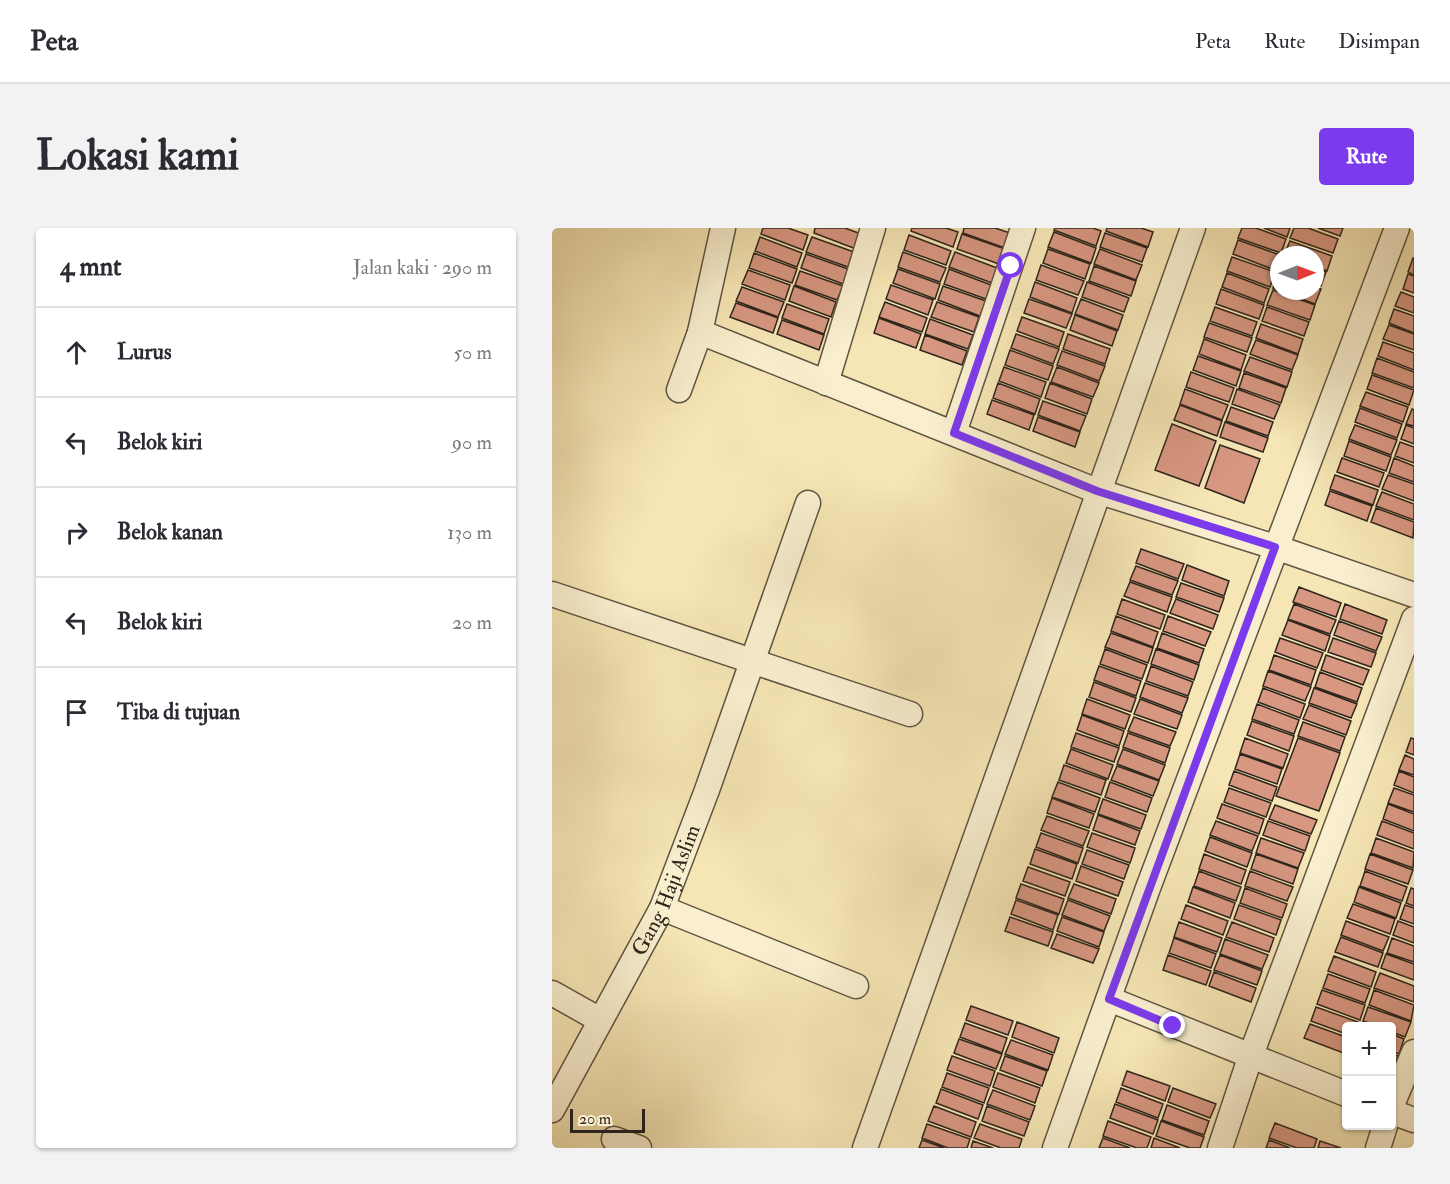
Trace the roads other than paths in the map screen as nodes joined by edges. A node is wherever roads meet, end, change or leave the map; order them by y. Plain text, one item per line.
1 (723, 228) edge
2 (873, 228) edge
3 (1023, 228) edge
4 (1193, 228) edge
5 (1397, 228) edge
6 (700, 332) junction
7 (826, 383) junction
8 (679, 390) dead end
9 (954, 433) junction
10 (1097, 491) junction
11 (808, 503) dead end
12 (1275, 547) junction
13 (552, 594) edge
14 (1414, 595) edge
15 (1414, 619) edge
16 (750, 660) junction
17 (910, 714) dead end
18 (662, 908) junction
19 (856, 986) dead end
20 (552, 993) edge
21 (1109, 999) junction
22 (600, 1020) junction
23 (1414, 1052) edge
24 (1251, 1055) junction
25 (1342, 1092) edge
26 (1396, 1095) edge
27 (552, 1110) edge
28 (1396, 1113) edge
29 (1414, 1120) edge
30 (1383, 1130) edge
31 (614, 1139) dead end
32 (639, 1148) edge
33 (865, 1148) edge
34 (1055, 1148) edge
35 (1220, 1148) edge
36 (1378, 1148) edge

1 - 6 street
2 - 7 street
3 - 9 street
4 - 10 street
5 - 12 street
6 - 7 street
6 - 8 street
7 - 9 street
9 - 10 street
10 - 12 street
10 - 33 street
11 - 16 street, Gang Haji Aslim
12 - 14 street
12 - 21 street
13 - 16 street
15 - 24 street
16 - 17 street
16 - 18 street, Gang Haji Aslim
18 - 19 street
18 - 22 street, Gang Haji Aslim
20 - 22 street
21 - 24 street
21 - 34 street
22 - 27 street, Gang Haji Aslim
23 - 26 street
24 - 25 street
24 - 35 street
28 - 29 street
30 - 36 street
31 - 32 street

